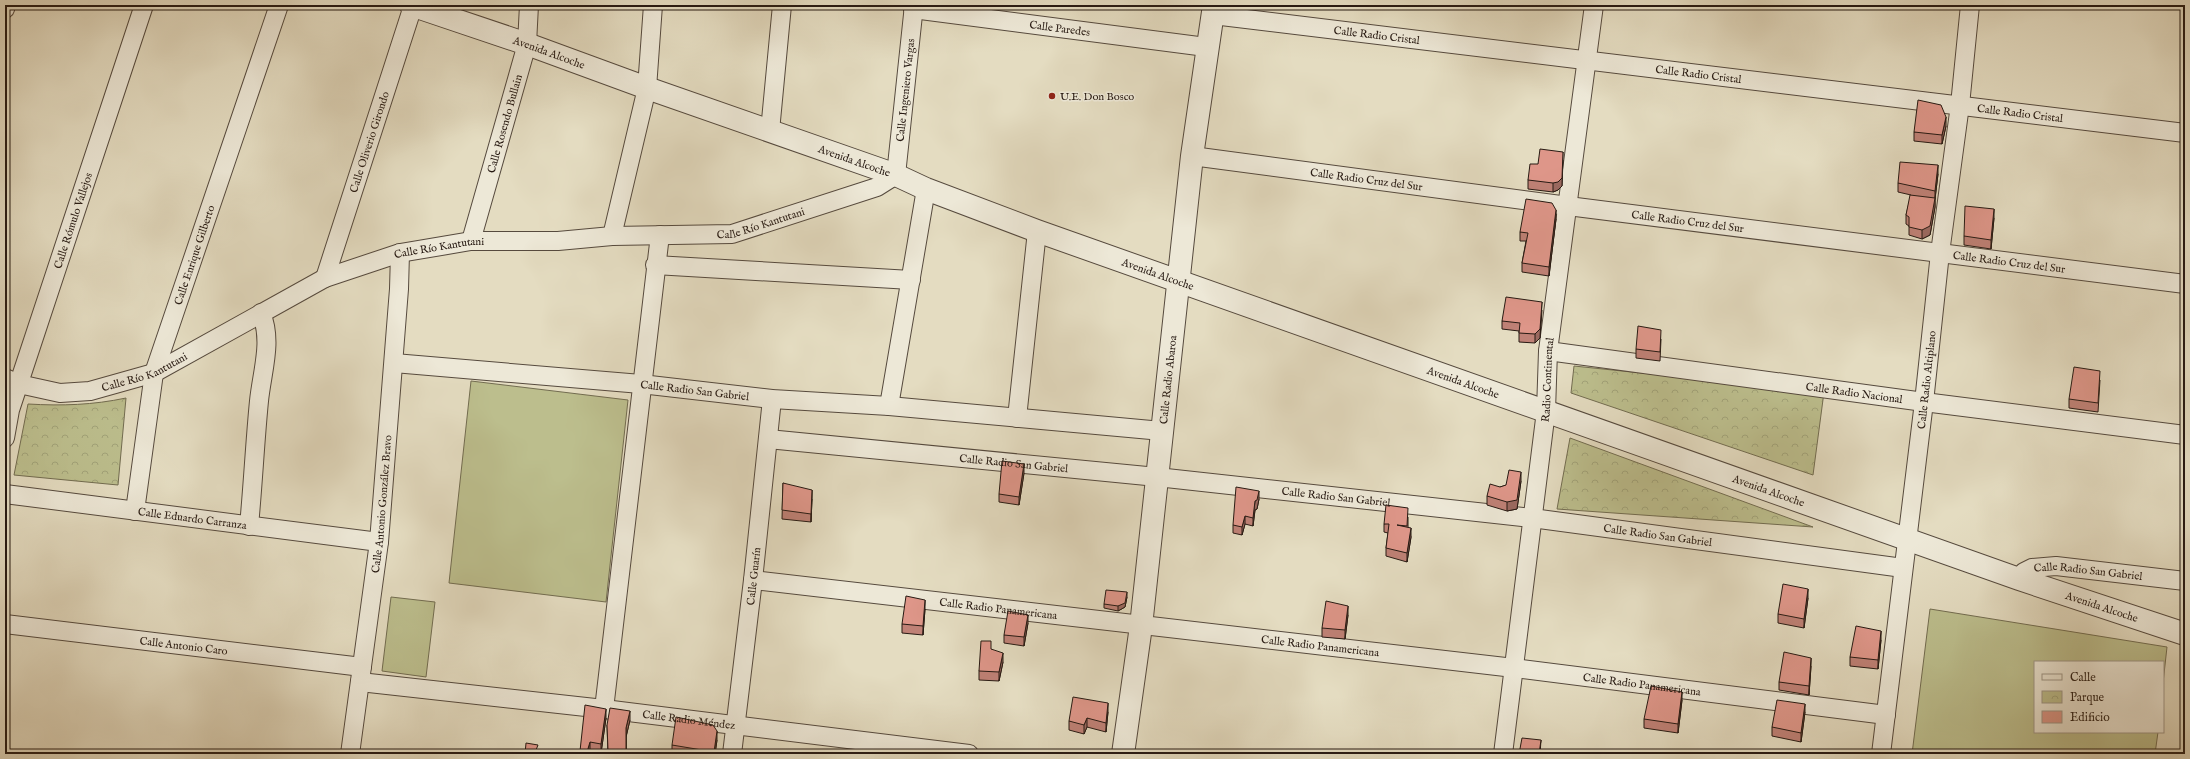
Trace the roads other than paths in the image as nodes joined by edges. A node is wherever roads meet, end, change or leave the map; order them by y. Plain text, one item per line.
1 (6, 5) edge
2 (144, 5) edge
3 (279, 5) edge
4 (412, 5) edge
5 (529, 5) edge
6 (653, 5) edge
7 (782, 5) edge
8 (1594, 5) edge
9 (1970, 5) edge
10 (914, 7) edge
11 (5, 9) edge
12 (1213, 10) edge
13 (527, 44) junction
14 (1206, 47) junction
15 (1586, 60) junction
16 (647, 88) junction
17 (1960, 105) junction
18 (770, 131) junction
19 (2185, 133) edge
20 (1192, 156) junction
21 (896, 175) junction
22 (926, 189) junction
23 (1568, 206) junction
24 (1037, 231) junction
25 (660, 235) junction
26 (612, 236) junction
27 (471, 241) junction
28 (400, 253) junction
29 (1940, 253) junction
30 (655, 265) junction
31 (325, 278) junction
32 (911, 280) junction
33 (1177, 280) junction
34 (2185, 284) edge
35 (260, 313) junction
36 (1548, 351) junction
37 (394, 363) junction
38 (154, 374) junction
39 (12, 381) edge
40 (642, 384) junction
41 (772, 399) junction
42 (1924, 402) junction
43 (889, 406) junction
44 (1546, 411) junction
45 (1017, 418) junction
46 (1162, 431) junction
47 (2185, 435) edge
48 (5, 438) edge
49 (768, 439) junction
50 (1157, 477) junction
51 (5, 494) edge
52 (135, 511) junction
53 (1532, 518) junction
54 (249, 526) junction
55 (1906, 539) junction
56 (379, 542) junction
57 (1903, 568) junction
58 (754, 580) junction
59 (2019, 580) junction
60 (2185, 581) edge
61 (5, 624) edge
62 (1141, 626) junction
63 (2185, 634) edge
64 (1514, 668) junction
65 (361, 674) junction
66 (604, 709) junction
67 (1886, 715) junction
68 (736, 726) junction
69 (350, 754) edge
70 (732, 754) edge
71 (969, 754) edge
72 (1123, 754) edge
73 (1503, 754) edge
74 (1881, 754) edge

1 - 11 street
2 - 39 street, Calle Rómulo Vallejos
3 - 38 street, Calle Enrique Gilberto
4 - 13 street, Avenida Alcoche
4 - 31 street, Calle Oliverio Girondo
5 - 13 street, Calle Rosendo Bullain
6 - 16 street
7 - 18 street
8 - 15 street, Radio Continental
9 - 17 street, Calle Radio Altiplano
10 - 14 street, Calle Paredes
10 - 21 street, Calle Ingeniero Vargas
12 - 14 street, Calle Radio Abaroa
12 - 15 street, Calle Radio Cristal
13 - 16 street, Avenida Alcoche
13 - 27 street, Calle Rosendo Bullain
14 - 20 street, Calle Radio Abaroa
15 - 17 street, Calle Radio Cristal
15 - 23 street, Radio Continental
16 - 18 street, Avenida Alcoche
16 - 26 street
17 - 19 street, Calle Radio Cristal
17 - 29 street, Calle Radio Altiplano
18 - 21 street, Avenida Alcoche
20 - 23 street, Calle Radio Cruz del Sur
20 - 33 street, Calle Radio Abaroa
21 - 22 street, Avenida Alcoche
21 - 25 street, Calle Río Kantutani
22 - 24 street, Avenida Alcoche
22 - 32 street
23 - 29 street, Calle Radio Cruz del Sur
23 - 36 street, Radio Continental
24 - 33 street, Avenida Alcoche
24 - 45 street
25 - 26 street, Calle Río Kantutani
25 - 30 street
26 - 27 street, Calle Río Kantutani
27 - 28 street, Calle Río Kantutani
28 - 31 street, Calle Río Kantutani
28 - 37 street, Calle Antonio González Bravo
29 - 34 street, Calle Radio Cruz del Sur
29 - 42 street, Calle Radio Altiplano
30 - 32 street
30 - 40 street
31 - 35 street, Calle Río Kantutani
32 - 43 street
33 - 44 street, Avenida Alcoche
33 - 46 street, Calle Radio Abaroa
35 - 38 street, Calle Río Kantutani
35 - 54 street
36 - 42 street, Calle Radio Nacional
36 - 44 street, Radio Continental
37 - 40 street, Calle Radio San Gabriel
37 - 56 street, Calle Antonio González Bravo
38 - 39 street, Calle Río Kantutani
38 - 52 street, Calle Enrique Gilberto
39 - 48 street, Calle Rómulo Vallejos
40 - 41 street, Calle Radio San Gabriel
40 - 66 street
41 - 43 street, Calle Radio San Gabriel
41 - 49 street, Calle Guarín
42 - 47 street, Calle Radio Nacional
42 - 55 street, Calle Radio Altiplano
43 - 45 street, Calle Radio San Gabriel
44 - 53 street, Radio Continental
44 - 55 street, Avenida Alcoche
45 - 46 street, Calle Radio San Gabriel
46 - 50 street, Calle Radio Abaroa
49 - 50 street, Calle Radio San Gabriel
49 - 58 street, Calle Guarín
50 - 53 street, Calle Radio San Gabriel
50 - 62 street, Calle Radio Abaroa
51 - 52 street, Calle Eduardo Carranza
52 - 54 street, Calle Eduardo Carranza
53 - 57 street, Calle Radio San Gabriel
53 - 64 street, Radio Continental
54 - 56 street, Calle Eduardo Carranza
55 - 57 street, Calle Radio Altiplano
55 - 59 street, Calle Radio San Gabriel
56 - 65 street, Calle Antonio González Bravo
57 - 67 street, Calle Radio Altiplano
58 - 62 street, Calle Radio Panamericana
58 - 68 street, Calle Guarín
59 - 60 street, Calle Radio San Gabriel
59 - 63 street, Avenida Alcoche
61 - 65 street, Calle Antonio Caro
62 - 64 street, Calle Radio Panamericana
62 - 72 street, Calle Radio Abaroa
64 - 67 street, Calle Radio Panamericana
64 - 73 street, Radio Continental
65 - 66 street, Calle Radio Méndez
65 - 69 street, Calle Antonio González Bravo
66 - 68 street, Calle Radio Méndez
67 - 74 street, Calle Radio Altiplano
68 - 70 street, Calle Guarín
68 - 71 street, Calle Radio Méndez

